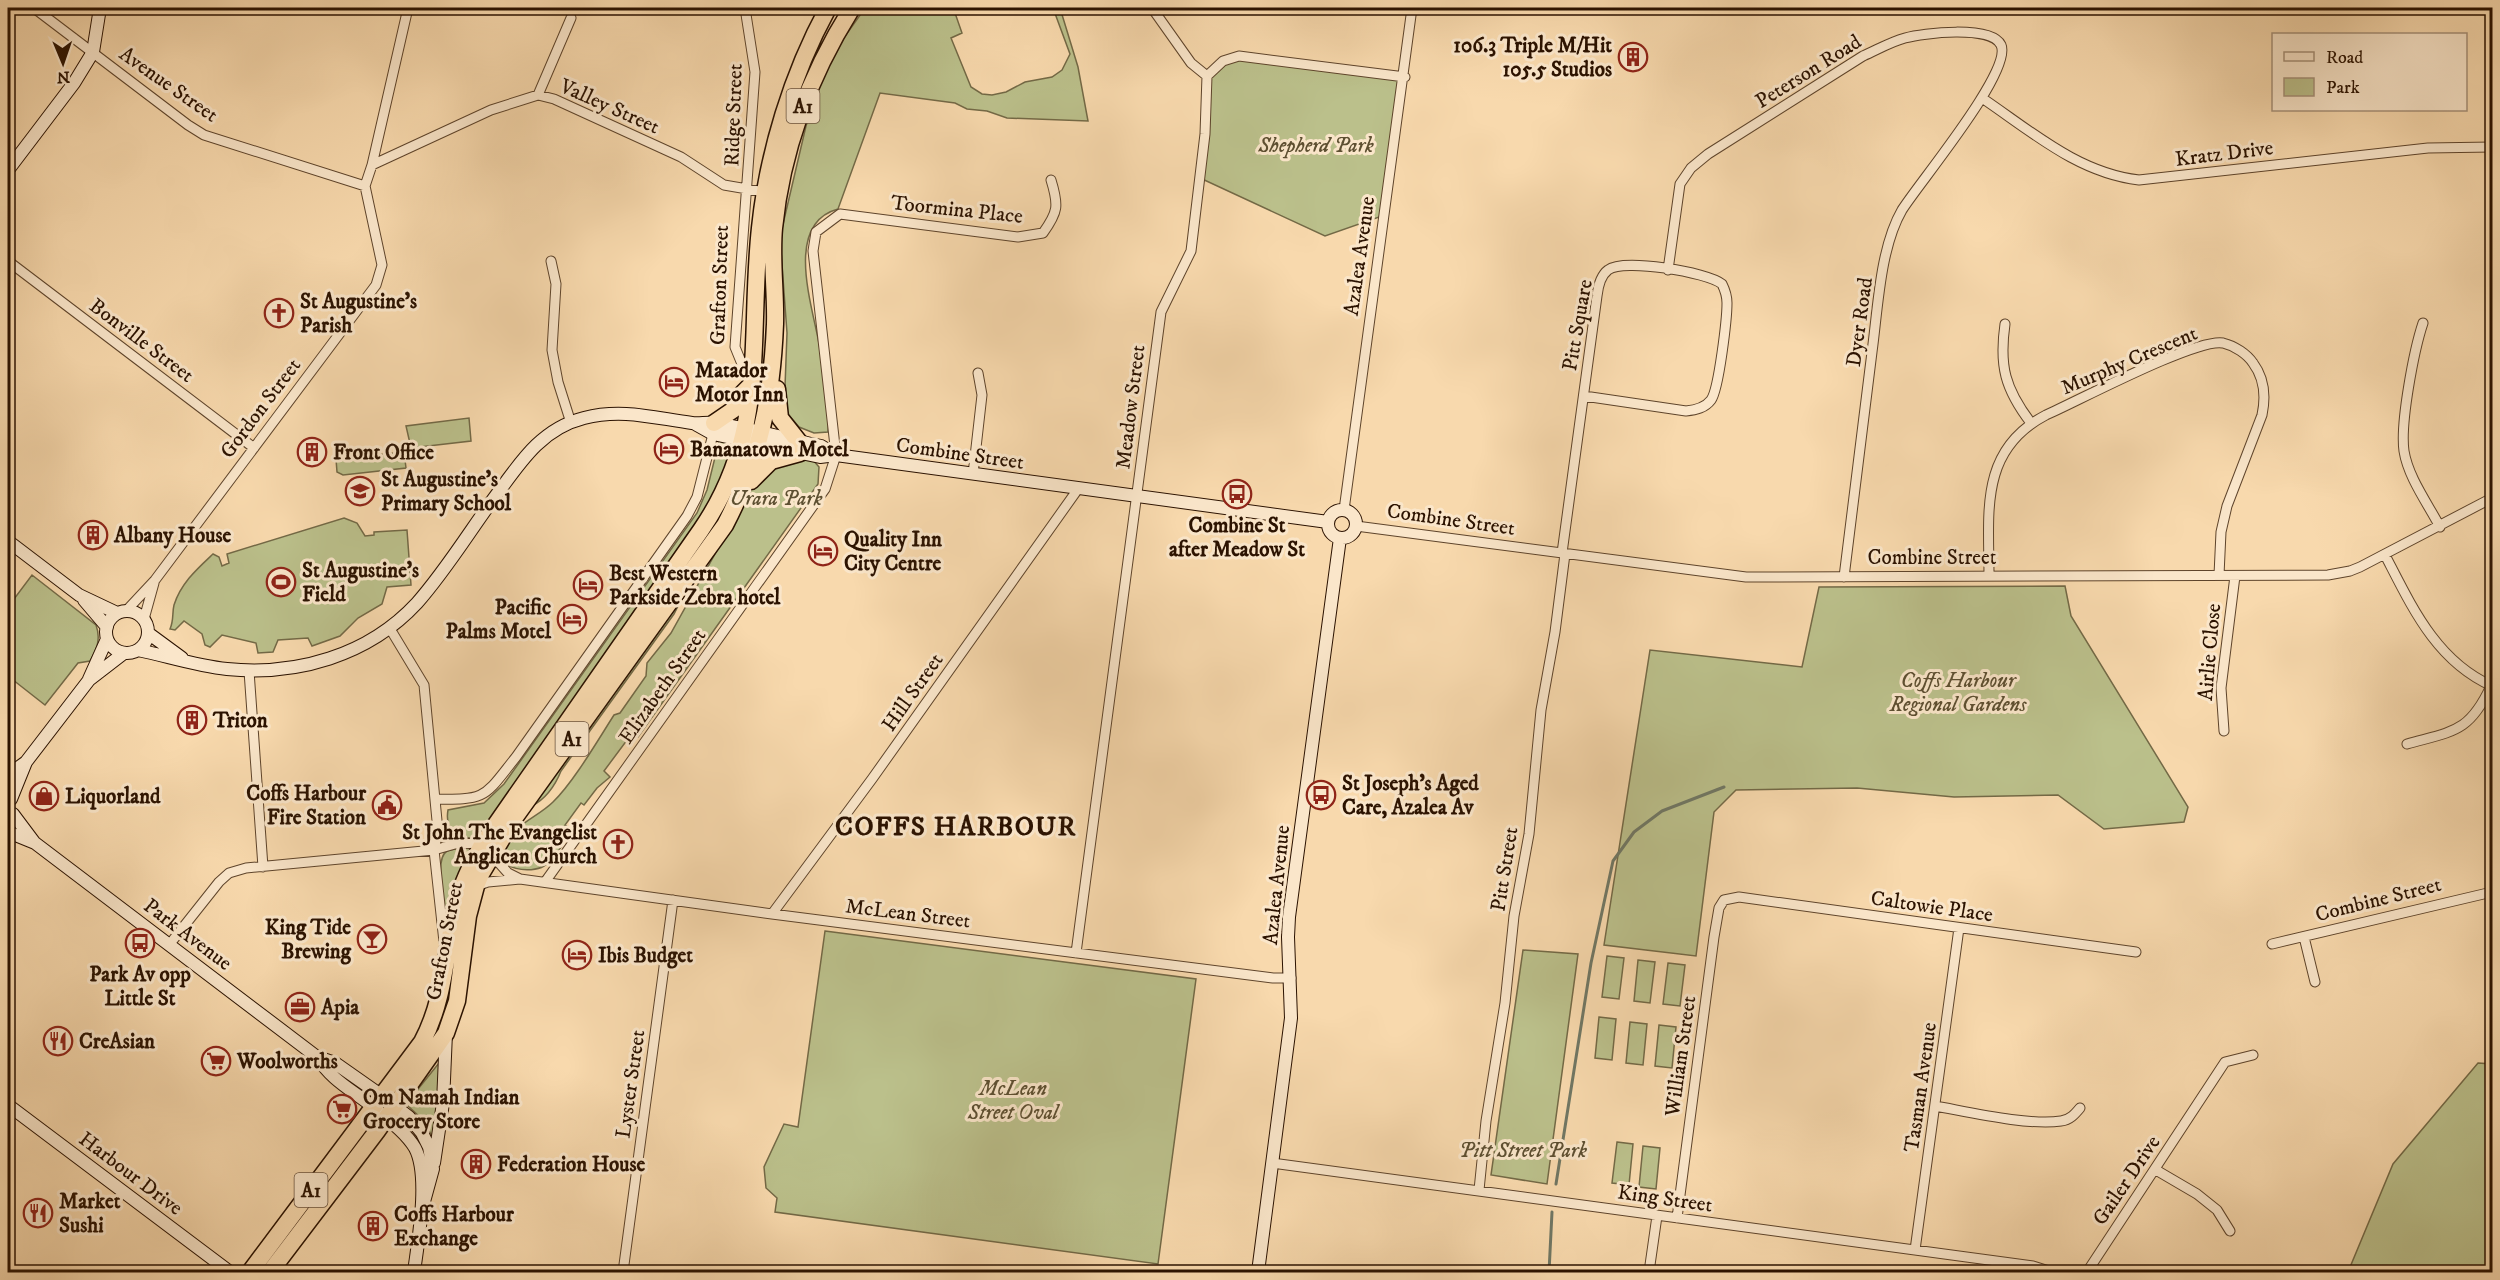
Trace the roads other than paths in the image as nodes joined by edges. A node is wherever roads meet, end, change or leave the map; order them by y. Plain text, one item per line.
1 (34, 8) edge
2 (100, 8) edge
3 (408, 8) edge
4 (745, 8) edge
5 (828, 8) edge
6 (852, 8) edge
7 (1152, 8) edge
8 (1412, 8) edge
9 (571, 18) dead end
10 (93, 52) junction
11 (1207, 76) junction
12 (1405, 77) junction
13 (538, 95) junction
14 (1982, 98) junction
15 (2493, 147) edge
16 (372, 165) junction
17 (8, 170) edge
18 (1051, 180) dead end
19 (365, 186) junction
20 (747, 189) junction
21 (765, 192) junction
22 (816, 232) joint
23 (8, 261) edge
24 (551, 261) dead end
25 (1668, 270) junction
26 (775, 323) junction
27 (2423, 323) dead end
28 (2005, 324) dead end
29 (978, 373) dead end
30 (747, 382) junction
31 (1584, 396) junction
32 (571, 423) junction
33 (2031, 423) junction
34 (714, 429) junction
35 (752, 437) junction
36 (800, 447) junction
37 (254, 448) junction
38 (836, 455) junction
39 (974, 474) junction
40 (744, 488) junction
41 (1078, 489) junction
42 (1136, 496) junction
43 (2493, 498) edge
44 (1344, 510) junction
45 (1328, 522) junction
46 (1356, 526) junction
47 (2440, 526) junction
48 (1340, 538) junction
49 (8, 541) edge
50 (1564, 554) junction
51 (2385, 555) junction
52 (2219, 575) junction
53 (1989, 576) junction
54 (2235, 576) junction
55 (1844, 577) junction
56 (155, 580) junction
57 (79, 595) junction
58 (122, 612) junction
59 (144, 619) junction
60 (389, 627) junction
61 (107, 633) junction
62 (148, 633) junction
63 (138, 650) junction
64 (124, 653) junction
65 (186, 660) junction
66 (249, 671) junction
67 (89, 680) junction
68 (2492, 686) edge
69 (2224, 731) dead end
70 (2407, 744) dead end
71 (26, 762) junction
72 (8, 775) edge
73 (9, 796) edge
74 (435, 799) junction
75 (10, 819) edge
76 (8, 832) edge
77 (35, 843) junction
78 (488, 849) junction
79 (434, 850) junction
80 (263, 867) junction
81 (520, 879) junction
82 (545, 882) junction
83 (476, 886) junction
84 (2493, 891) edge
85 (673, 900) junction
86 (1724, 900) joint
87 (772, 914) junction
88 (1959, 928) junction
89 (2304, 937) junction
90 (2272, 944) dead end
91 (169, 945) junction
92 (2136, 952) dead end
93 (1076, 953) junction
94 (446, 966) junction
95 (1290, 978) junction
96 (2314, 981) dead end
97 (446, 1033) junction
98 (2253, 1055) dead end
99 (8, 1105) edge
100 (1935, 1106) junction
101 (384, 1107) junction
102 (2080, 1108) dead end
103 (1272, 1163) junction
104 (433, 1169) junction
105 (2156, 1170) junction
106 (1479, 1190) junction
107 (422, 1209) junction
108 (1657, 1215) junction
109 (1677, 1218) junction
110 (2230, 1231) dead end
111 (1915, 1250) junction
112 (230, 1272) edge
113 (250, 1272) edge
114 (270, 1272) edge
115 (414, 1272) edge
116 (623, 1272) edge
117 (1258, 1272) edge
118 (1649, 1272) edge
119 (2052, 1272) edge
120 (2087, 1272) edge

1 - 10 street, Avenue Street
2 - 10 street
3 - 16 street
4 - 20 street, Ridge Street
5 - 21 highway, A1
6 - 26 highway, Grafton Street / A1
7 - 11 street
8 - 12 street, Azalea Avenue
9 - 13 street
10 - 17 street
10 - 19 street, Avenue Street
11 - 12 street
11 - 42 street, Meadow Street
12 - 44 street, Azalea Avenue
13 - 16 street, Valley Street
13 - 20 street, Valley Street
14 - 15 street, Kratz Drive
14 - 25 street, Peterson Road
14 - 55 street, Dyer Road
16 - 19 street
18 - 22 street, Toormina Place
19 - 37 street, Gordon Street
20 - 21 street, Valley Street
20 - 30 street, Grafton Street
21 - 30 highway, Grafton Street / A1
22 - 38 street, Elizabeth Street
23 - 37 street, Bonville Street
24 - 32 street
25 - 31 street, Pitt Square
25 - 31 street, Pitt Square
26 - 35 highway, Grafton Street / A1
26 - 36 highway
27 - 47 street
28 - 33 street
29 - 39 street
30 - 34 highway
30 - 35 highway, Grafton Street / A1
31 - 50 street, Pitt Square
32 - 34 street, Combine Street
32 - 60 street, Combine Street
33 - 52 street, Murphy Crescent
33 - 53 street, Murphy Crescent
34 - 35 street, Combine Street
34 - 74 street
35 - 36 street, Combine Street
35 - 40 highway, Grafton Street / A1
35 - 78 highway, Grafton Street / A1
36 - 38 street, Combine Street
36 - 40 highway
37 - 56 street, Gordon Street
38 - 39 street, Combine Street
38 - 82 street, Elizabeth Street
39 - 41 street, Combine Street
40 - 78 highway, Grafton Street / A1
41 - 42 street, Combine Street
41 - 87 street, Hill Street
42 - 45 street, Combine Street
42 - 93 street, Meadow Street
43 - 47 street, Combine Street
44 - 45 street
44 - 46 street, Combine Street
45 - 48 street
46 - 48 street, Combine Street
46 - 50 street, Combine Street
47 - 51 street, Combine Street
48 - 95 street, Azalea Avenue
49 - 57 street
50 - 55 street, Combine Street
50 - 106 street, Pitt Street
51 - 54 street, Combine Street
51 - 68 street
52 - 53 street, Combine Street
52 - 54 street, Combine Street
53 - 55 street, Combine Street
54 - 69 street, Airlie Close
56 - 58 street, Gordon Street
56 - 59 street, Gordon Street
57 - 58 street
57 - 61 street
58 - 59 street
58 - 61 street
59 - 62 street
60 - 66 street, Combine Street
60 - 74 street
61 - 64 street
61 - 67 street
62 - 63 street
62 - 65 street
63 - 64 street
63 - 65 street, Combine Street
64 - 67 street
65 - 66 street, Combine Street
66 - 80 street
67 - 71 street
68 - 70 street
71 - 72 street
71 - 73 street
73 - 75 street
74 - 79 street
75 - 77 street, Park Avenue
76 - 77 street, Park Avenue
77 - 91 street, Park Avenue
78 - 79 street
78 - 81 street
78 - 83 highway, Grafton Street / A1
78 - 94 highway, Grafton Street / A1
79 - 80 street
79 - 94 street
80 - 91 street
81 - 82 street, McLean Street
81 - 83 street, McLean Street
82 - 85 street, McLean Street
83 - 97 highway, Grafton Street / A1
84 - 89 street, Combine Street
85 - 87 street, McLean Street
85 - 116 street, Lyster Street
86 - 88 street, Caltowie Place
86 - 109 street, William Street
87 - 93 street, McLean Street
88 - 92 street, Caltowie Place
88 - 100 street, Tasman Avenue
89 - 90 street, Combine Street
89 - 96 street
91 - 101 street, Park Avenue
93 - 95 street, McLean Street
94 - 101 highway, Grafton Street / A1
95 - 103 street, Azalea Avenue
97 - 101 highway, Grafton Street / A1
97 - 104 street
98 - 105 street, Gailer Drive
99 - 112 street, Harbour Drive
100 - 102 street
100 - 111 street, Tasman Avenue
101 - 104 street, Park Avenue
101 - 107 street, Park Avenue
101 - 113 highway, Grafton Street / A1
101 - 114 highway, Grafton Street / A1
103 - 106 street, King Street
103 - 117 street, Azalea Avenue
104 - 107 street, Park Avenue
105 - 110 street
105 - 120 street, Gailer Drive
106 - 108 street, King Street
107 - 115 street
108 - 109 street, King Street
108 - 118 street
109 - 111 street, King Street
111 - 119 street, King Street

